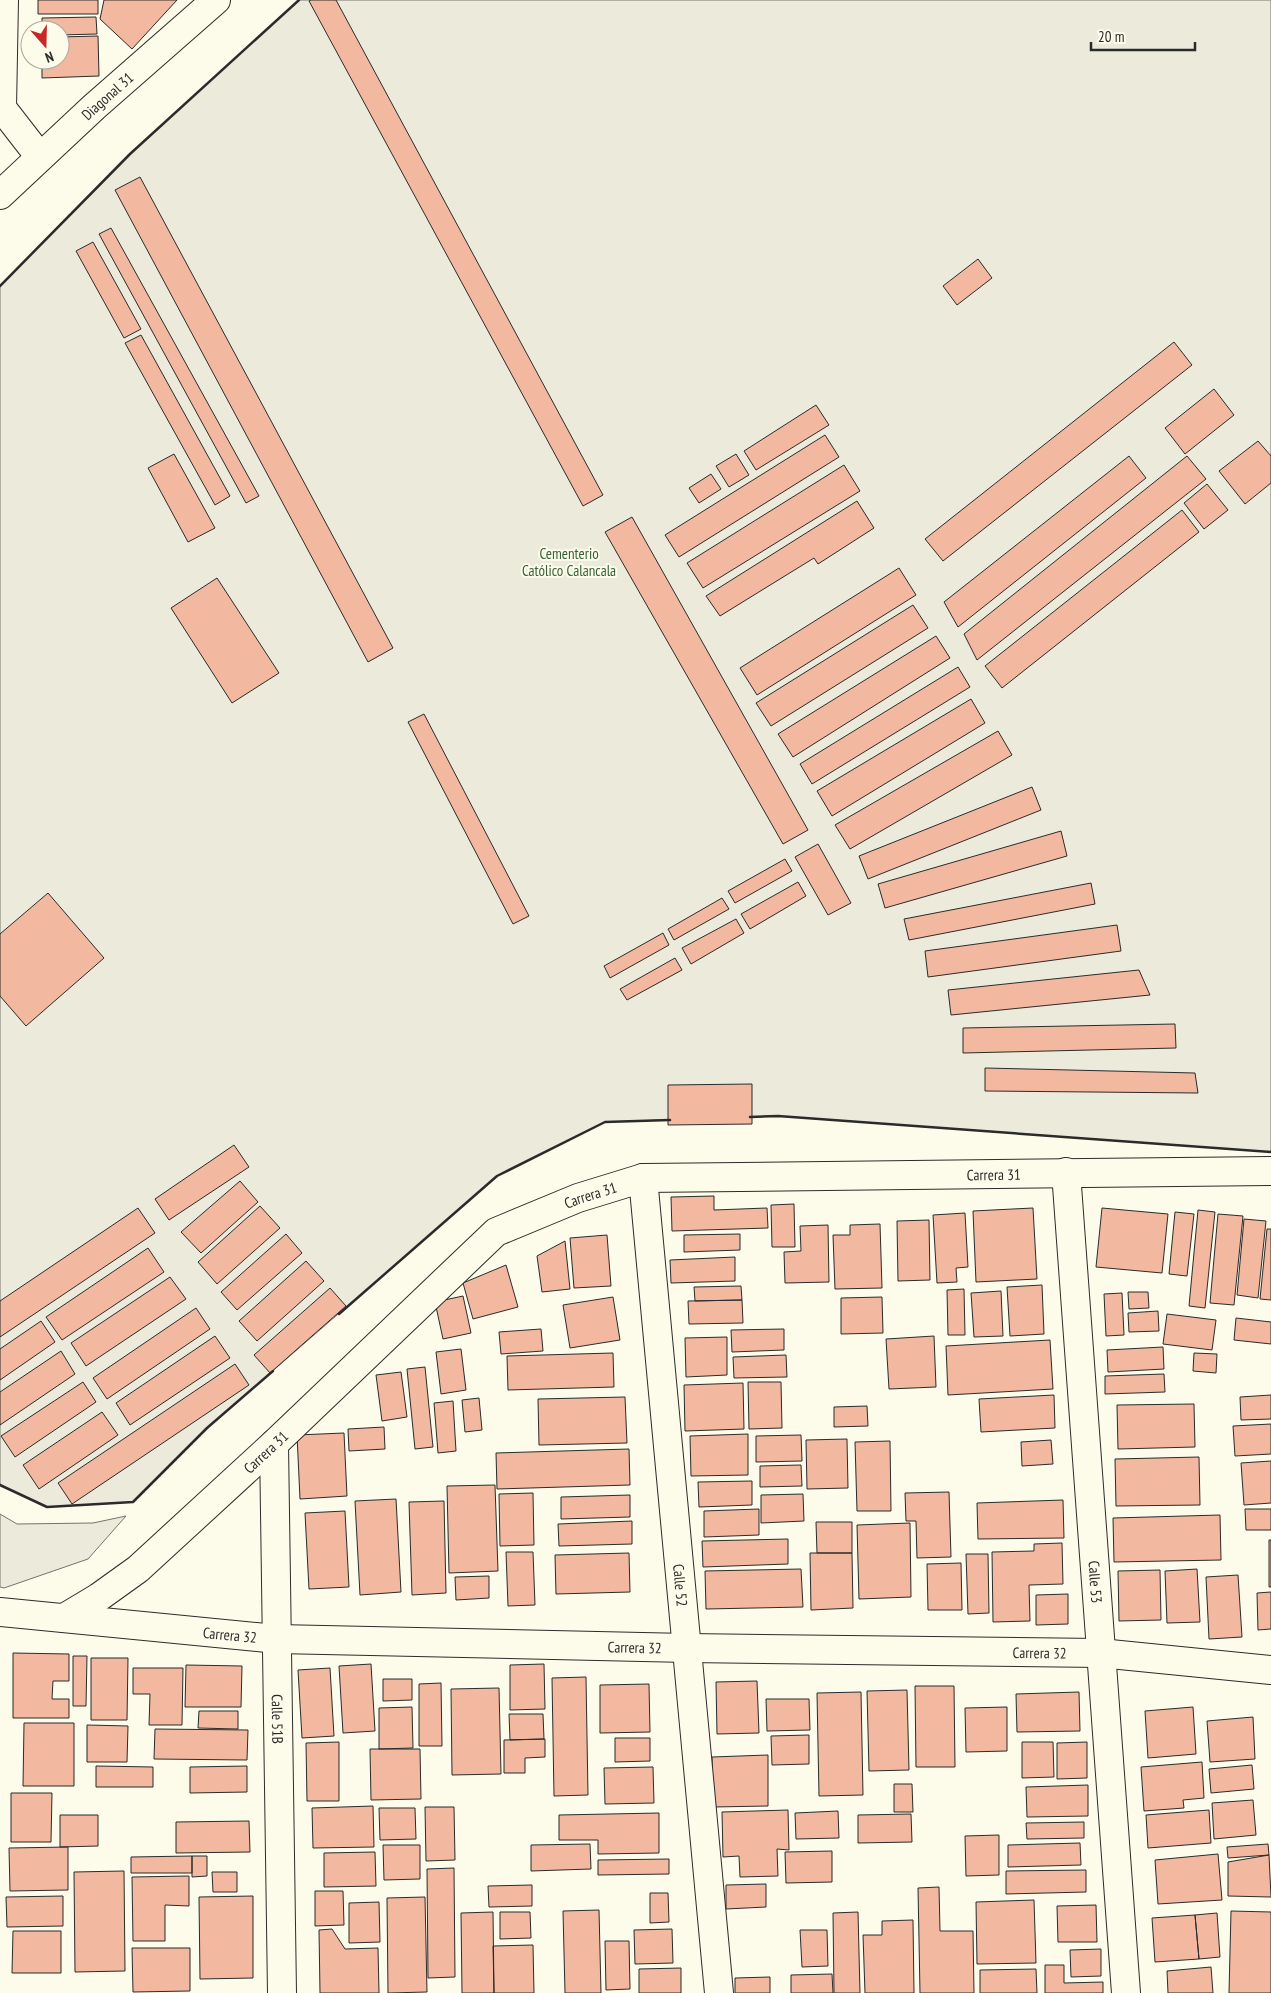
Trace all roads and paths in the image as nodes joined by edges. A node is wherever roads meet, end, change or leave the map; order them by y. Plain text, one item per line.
1 (4, 0) edge
2 (216, 0) edge
3 (1, 108) edge
4 (40, 157) junction
5 (0, 194) edge
6 (1271, 1171) edge
7 (1066, 1172) junction
8 (643, 1178) junction
9 (274, 1444) junction
10 (0, 1612) edge
11 (64, 1618) junction
12 (277, 1639) junction
13 (687, 1648) junction
14 (1100, 1652) junction
15 (1271, 1670) edge
16 (282, 1993) edge
17 (719, 1993) edge
18 (1126, 1993) edge

1 - 3 street
2 - 4 street, Diagonal 31
3 - 4 street
4 - 5 street, Diagonal 31
6 - 7 street, Carrera 31
7 - 8 street, Carrera 31
7 - 14 street, Calle 53
8 - 9 street, Carrera 31
8 - 13 street, Calle 52
9 - 11 street, Carrera 31
9 - 12 street, Calle 51B
10 - 11 street, Carrera 32
11 - 12 street, Carrera 32
12 - 13 street, Carrera 32
12 - 16 street, Calle 51B
13 - 14 street, Carrera 32
13 - 17 street, Calle 52
14 - 15 street, Carrera 32
14 - 18 street, Calle 53

